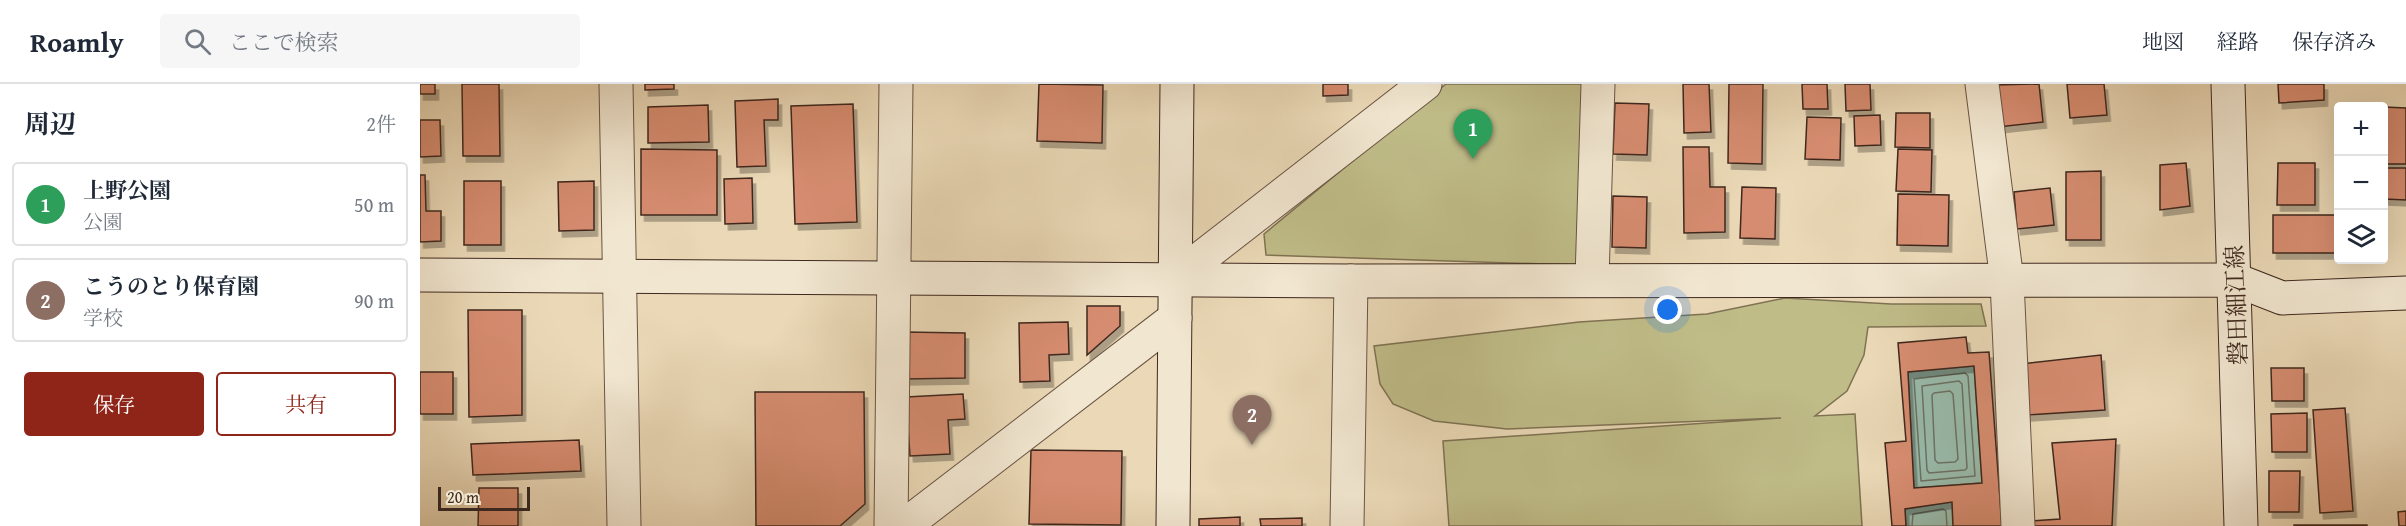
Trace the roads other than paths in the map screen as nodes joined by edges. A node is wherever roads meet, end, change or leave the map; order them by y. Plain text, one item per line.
1 (616, 84) edge
2 (896, 84) edge
3 (1177, 84) edge
4 (1425, 84) edge
5 (1598, 84) edge
6 (1982, 84) edge
7 (2228, 84) edge
8 (1390, 98) edge
9 (420, 275) edge
10 (620, 277) junction
11 (1174, 279) junction
12 (1592, 279) junction
13 (894, 280) junction
14 (2236, 280) junction
15 (1351, 281) junction
16 (2007, 281) junction
17 (2406, 293) edge
18 (1174, 318) junction
19 (624, 526) edge
20 (891, 526) edge
21 (904, 526) edge
22 (1173, 526) edge
23 (1347, 526) edge
24 (2018, 526) edge
25 (2241, 526) edge

1 - 10 street
2 - 13 street
3 - 11 street
4 - 8 street
5 - 12 street
6 - 16 street
7 - 14 street, 磐田細江線
8 - 11 street
9 - 10 street
10 - 13 street
10 - 19 street
11 - 13 street
11 - 15 street
11 - 18 street
12 - 15 street
12 - 16 street
13 - 20 street
14 - 16 street
14 - 17 street
14 - 25 street, 磐田細江線
15 - 23 street
16 - 24 street
18 - 21 street
18 - 22 street

